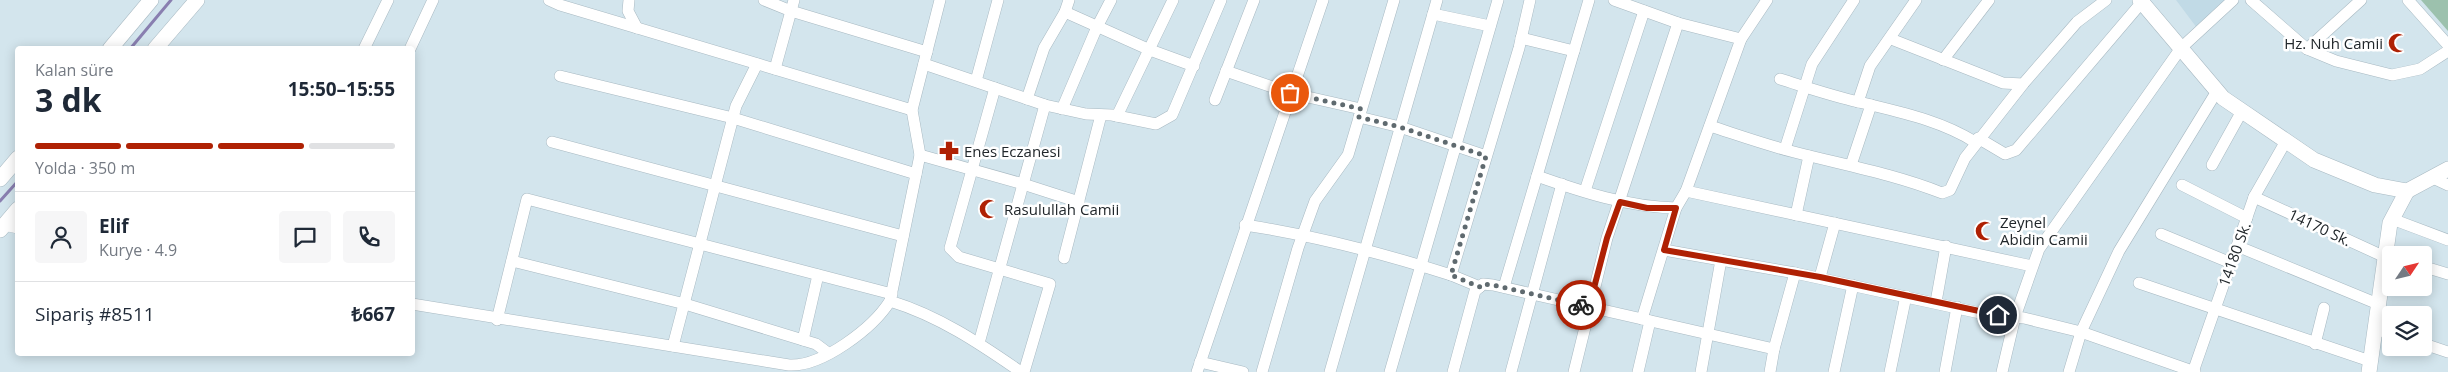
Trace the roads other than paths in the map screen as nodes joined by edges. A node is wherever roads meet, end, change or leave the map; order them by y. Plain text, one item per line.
1 (151, 0) edge
2 (197, 0) edge
3 (388, 0) edge
4 (433, 0) edge
5 (629, 0) edge
6 (764, 0) edge
7 (940, 0) edge
8 (998, 0) edge
9 (1069, 0) edge
10 (1111, 0) edge
11 (1173, 0) edge
12 (1221, 0) edge
13 (1254, 0) edge
14 (1322, 0) edge
15 (1394, 0) edge
16 (1437, 0) edge
17 (1498, 0) edge
18 (1530, 0) edge
19 (1588, 0) edge
20 (1767, 0) edge
21 (1854, 0) edge
22 (1916, 0) edge
23 (1989, 0) edge
24 (2106, 0) edge
25 (2233, 0) edge
26 (2251, 0) edge
27 (2362, 0) edge
28 (2408, 0) edge
29 (554, 1) edge
30 (1622, 1) edge
31 (2141, 1) edge
32 (792, 6) edge
33 (1644, 11) junction
34 (1065, 12) junction
35 (1433, 14) junction
36 (1678, 23) junction
37 (1490, 26) junction
38 (1097, 27) junction
39 (637, 28) junction
40 (1521, 38) junction
41 (1891, 39) junction
42 (1741, 40) junction
43 (2448, 45) edge
44 (113, 46) edge
45 (158, 46) edge
46 (365, 46) edge
47 (411, 46) edge
48 (2181, 48) junction
49 (2307, 49) junction
50 (1150, 50) junction
51 (1574, 51) junction
52 (2448, 51) edge
53 (927, 52) junction
54 (1942, 60) junction
55 (757, 64) junction
56 (924, 64) junction
57 (1194, 66) junction
58 (775, 69) junction
59 (1226, 71) junction
60 (560, 76) dead end
61 (1780, 79) dead end
62 (976, 82) junction
63 (2023, 84) junction
64 (1804, 86) junction
65 (995, 88) junction
66 (2217, 91) junction
67 (1290, 93) junction
68 (1027, 99) junction
69 (1215, 100) dead end
70 (1858, 102) junction
71 (1045, 105) junction
72 (1871, 105) junction
73 (1062, 109) junction
74 (912, 110) junction
75 (2242, 111) junction
76 (1360, 113) junction
77 (1101, 115) junction
78 (1117, 116) junction
79 (733, 118) junction
80 (1710, 126) junction
81 (1400, 127) junction
82 (1977, 140) junction
83 (2286, 141) junction
84 (552, 142) dead end
85 (1455, 144) junction
86 (1785, 149) junction
87 (920, 155) junction
88 (1486, 156) junction
89 (1809, 156) junction
90 (15, 162) edge
91 (1851, 165) junction
92 (2212, 165) dead end
93 (972, 169) junction
94 (2448, 170) edge
95 (916, 174) junction
96 (1538, 176) junction
97 (2432, 178) junction
98 (0, 179) edge
99 (1023, 184) junction
100 (1562, 184) junction
101 (714, 185) junction
102 (2182, 185) dead end
103 (2448, 185) edge
104 (1586, 191) junction
105 (1686, 191) junction
106 (2407, 191) junction
107 (2254, 197) junction
108 (1078, 202) junction
109 (1620, 202) junction
110 (1676, 208) junction
111 (15, 213) edge
112 (1796, 215) junction
113 (2247, 218) junction
114 (2392, 219) junction
115 (1835, 223) junction
116 (1246, 225) junction
117 (5, 227) edge
118 (1303, 234) junction
119 (2161, 234) dead end
120 (903, 236) junction
121 (2448, 240) edge
122 (699, 245) junction
123 (1946, 246) junction
124 (2237, 246) junction
125 (2387, 246) edge
126 (1365, 248) junction
127 (1664, 250) junction
128 (2382, 256) edge
129 (1064, 258) dead end
130 (1721, 260) junction
131 (512, 261) junction
132 (2231, 263) junction
133 (1420, 265) junction
134 (2032, 266) junction
135 (1000, 268) junction
136 (2432, 269) edge
137 (1795, 273) junction
138 (2448, 274) edge
139 (818, 275) junction
140 (1451, 275) junction
141 (1820, 277) junction
142 (2382, 277) edge
143 (2139, 283) dead end
144 (1852, 285) junction
145 (1480, 287) junction
146 (1504, 287) junction
147 (1533, 294) junction
148 (1906, 296) junction
149 (891, 298) junction
150 (1936, 302) junction
151 (684, 304) junction
152 (2378, 304) junction
153 (415, 305) edge
154 (1589, 307) junction
155 (1957, 307) junction
156 (2324, 308) dead end
157 (2214, 310) junction
158 (2015, 317) junction
159 (497, 320) junction
160 (1646, 320) junction
161 (2375, 329) junction
162 (2382, 331) edge
163 (2081, 332) junction
164 (1706, 333) junction
165 (803, 340) junction
166 (979, 343) junction
167 (2315, 344) junction
168 (673, 346) junction
169 (2432, 347) edge
170 (1774, 349) junction
171 (2448, 352) edge
172 (828, 353) junction
173 (1198, 367) edge
174 (2370, 367) edge
175 (796, 369) edge
176 (1023, 372) edge
177 (1243, 372) edge
178 (1262, 372) edge
179 (1330, 372) edge
180 (1390, 372) edge
181 (1453, 372) edge
182 (1511, 372) edge
183 (1574, 372) edge
184 (1638, 372) edge
185 (1701, 372) edge
186 (1770, 372) edge
187 (1834, 372) edge
188 (1890, 372) edge
189 (1945, 372) edge
190 (2002, 372) edge
191 (2069, 372) edge
192 (2194, 372) edge

1 - 44 street
2 - 45 street
3 - 46 street
4 - 47 street
5 - 39 street
6 - 32 street
7 - 53 street
8 - 62 street
9 - 34 street
10 - 38 street
11 - 50 street
12 - 57 street
13 - 59 street
14 - 67 street
15 - 76 street
16 - 35 street
17 - 37 street
18 - 40 street
19 - 51 street
20 - 42 street
21 - 64 street
22 - 41 street
23 - 54 street
24 - 63 street
25 - 48 street
26 - 49 street
27 - 49 street
28 - 43 street
29 - 39 street
30 - 33 street
31 - 48 street
31 - 82 street
32 - 53 street
32 - 58 street
33 - 36 street
33 - 104 street
34 - 38 street
34 - 68 street
35 - 37 street
35 - 81 street
36 - 42 street
36 - 109 street
37 - 85 street
38 - 50 street
38 - 73 street
39 - 55 street
40 - 51 street
40 - 88 street
41 - 54 street
41 - 70 street
42 - 80 street
48 - 66 street
48 - 134 street
49 - 52 street
50 - 57 street
50 - 78 street
51 - 96 street
53 - 56 street
54 - 63 street
55 - 58 street
55 - 79 street
56 - 62 street
56 - 74 street
57 - 78 street
58 - 74 street
59 - 67 street
59 - 69 street
60 - 79 street
61 - 64 street
62 - 65 street
63 - 82 street
64 - 70 street
64 - 86 street
65 - 68 street
65 - 93 street
66 - 75 street
66 - 163 street
67 - 76 street
67 - 116 street
68 - 71 street
70 - 72 street
71 - 73 street
71 - 99 street
72 - 82 street
72 - 91 street
73 - 77 street
74 - 87 street
75 - 83 street
75 - 92 street
76 - 81 street
76 - 118 street
77 - 78 street
77 - 108 street
79 - 95 street
79 - 101 street
80 - 86 street
80 - 105 street
81 - 85 street
81 - 126 street
82 - 91 street
83 - 106 street
83 - 107 street, 14180 Sk.
84 - 101 street
85 - 88 street
85 - 133 street
86 - 89 street
87 - 93 street
87 - 95 street
88 - 140 street
89 - 91 street
89 - 112 street
90 - 98 street
93 - 99 street
93 - 135 street
94 - 97 street
95 - 120 street
96 - 100 street
96 - 146 street
97 - 103 street
97 - 106 street
99 - 108 street
99 - 135 street
100 - 104 street
100 - 147 street
101 - 120 street
101 - 122 street
102 - 113 street
104 - 109 street
105 - 110 street
105 - 112 street
106 - 114 street
107 - 113 street, 14180 Sk.
107 - 128 street, 14170 Sk.
108 - 129 street
109 - 110 street
109 - 154 street
110 - 127 street
111 - 117 street
112 - 115 street
113 - 124 street, 14180 Sk.
114 - 121 street
114 - 125 street
115 - 123 street
115 - 141 street
116 - 118 street
116 - 173 street
118 - 126 street
118 - 178 street
119 - 132 street
120 - 149 street
122 - 131 street
122 - 139 street
122 - 151 street
123 - 134 street
123 - 150 street
124 - 132 street, 14180 Sk.
124 - 152 street
126 - 133 street
126 - 179 street
127 - 130 street
127 - 160 street
130 - 137 street
130 - 164 street
131 - 151 street
131 - 159 street
132 - 157 street, 14180 Sk.
133 - 140 street
133 - 180 street
134 - 158 street
135 - 166 street
135 - 176 street
136 - 138 street
137 - 141 street
137 - 170 street
139 - 149 street
139 - 165 street
140 - 145 street
141 - 144 street
142 - 152 street
143 - 157 street
144 - 148 street
144 - 187 street
145 - 146 street
145 - 181 street
146 - 147 street
147 - 154 street
147 - 182 street
148 - 150 street
148 - 188 street
149 - 166 street
149 - 172 street
150 - 155 street
151 - 165 street
151 - 168 street
152 - 161 street
153 - 159 street
154 - 160 street
154 - 183 street
155 - 158 street
155 - 189 street
156 - 167 street
157 - 167 street
157 - 192 street, 14180 Sk.
158 - 163 street
158 - 190 street
159 - 168 street
160 - 164 street
160 - 184 street
161 - 162 street
161 - 174 street
163 - 191 street
163 - 192 street
164 - 170 street
164 - 185 street
165 - 172 street
166 - 176 street
167 - 174 street
168 - 175 street
169 - 171 street
170 - 186 street
172 - 175 street
173 - 177 street

